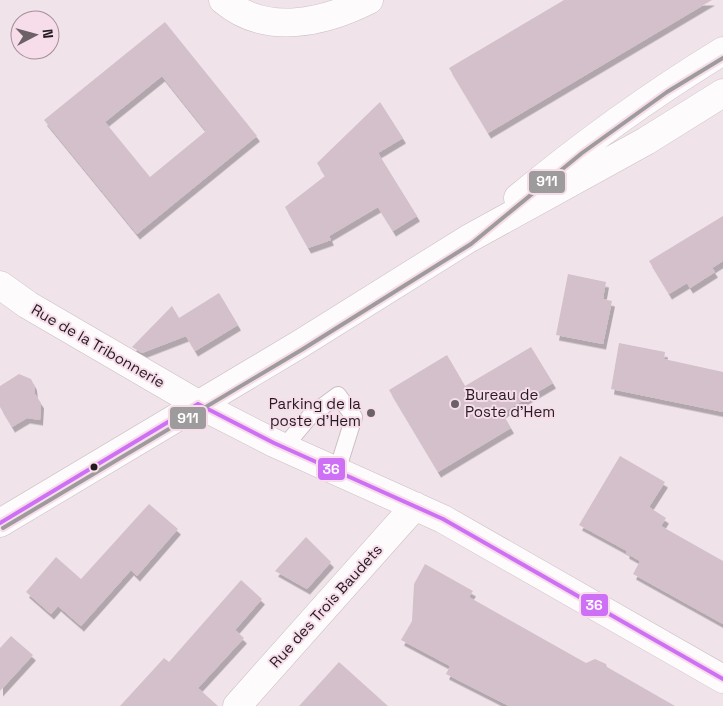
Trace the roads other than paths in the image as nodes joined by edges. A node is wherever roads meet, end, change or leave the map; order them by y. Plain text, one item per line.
1 (223, 0) edge
2 (370, 0) edge
3 (723, 50) edge
4 (723, 93) edge
5 (468, 239) junction
6 (0, 285) edge
7 (198, 404) junction
8 (284, 447) junction
9 (337, 471) junction
10 (415, 506) junction
11 (0, 523) edge
12 (723, 679) edge
13 (236, 706) edge

1 - 2 street
3 - 5 street
4 - 5 street
5 - 7 street
6 - 7 street, Rue de la Tribonnerie
7 - 8 street, Rue de la Tribonnerie
7 - 11 street
8 - 9 street, Rue de la Tribonnerie
8 - 9 lane
9 - 10 street, Rue de la Tribonnerie
10 - 12 street, Rue de la Tribonnerie
10 - 13 street, Rue des Trois Baudets

